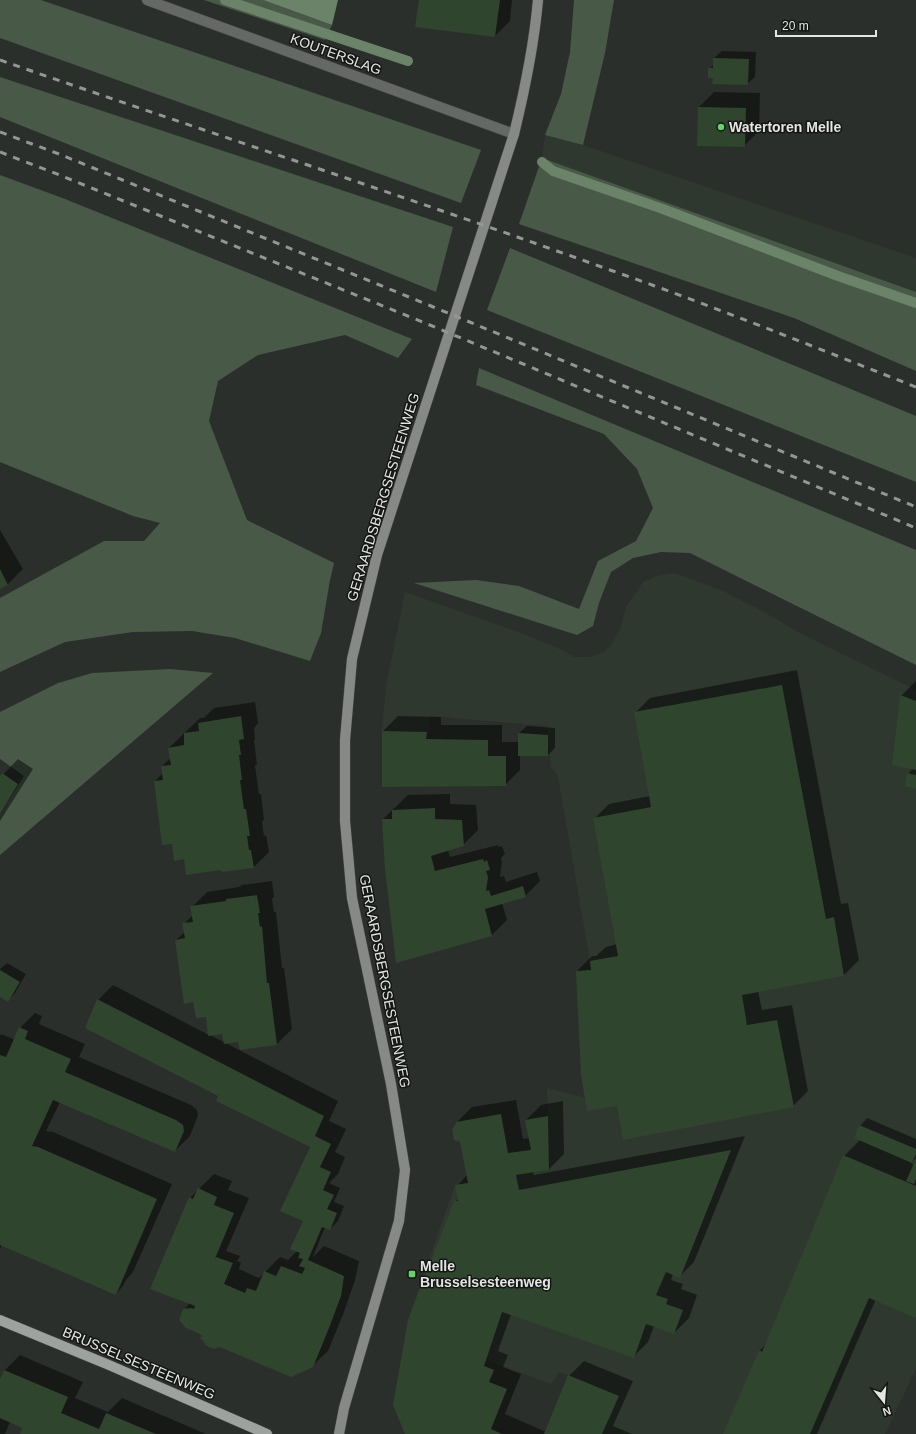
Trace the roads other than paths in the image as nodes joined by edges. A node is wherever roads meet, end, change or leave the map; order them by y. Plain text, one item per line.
1 (147, 0) edge
2 (538, 0) edge
3 (514, 134) junction
4 (0, 1320) edge
5 (267, 1434) edge
6 (339, 1434) edge

1 - 3 street, KOUTERSLAG
2 - 3 main road, GERAARDSBERGSESTEENWEG
3 - 6 main road, GERAARDSBERGSESTEENWEG
4 - 5 main road, BRUSSELSESTEENWEG

